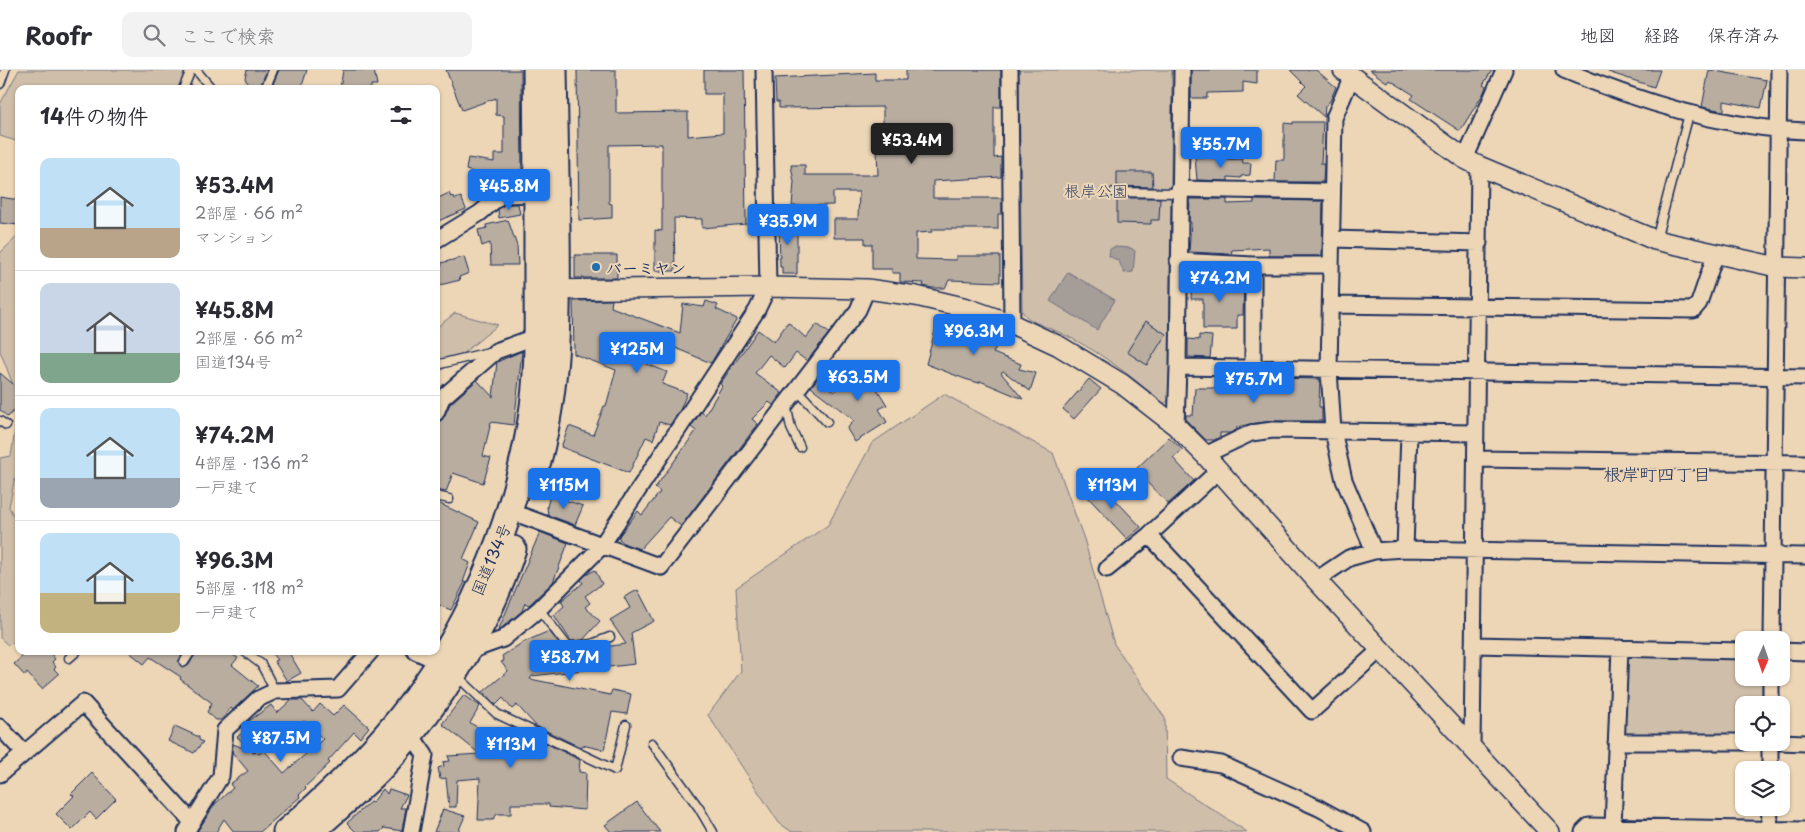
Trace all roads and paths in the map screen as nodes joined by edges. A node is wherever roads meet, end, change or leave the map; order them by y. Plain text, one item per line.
1 (191, 70) edge
2 (196, 70) edge
3 (273, 70) edge
4 (536, 70) edge
5 (554, 70) edge
6 (764, 70) edge
7 (1010, 70) edge
8 (1182, 70) edge
9 (1504, 70) edge
10 (1564, 70) edge
11 (1779, 70) edge
12 (3, 73) edge
13 (1347, 74) edge
14 (0, 84) edge
15 (185, 85) edge
16 (209, 85) edge
17 (267, 85) edge
18 (1689, 114) junction
19 (1778, 130) junction
20 (1805, 131) edge
21 (1472, 162) junction
22 (1179, 191) junction
23 (1114, 192) dead end
24 (1332, 192) junction
25 (537, 194) junction
26 (440, 238) edge
27 (1332, 239) junction
28 (1656, 240) junction
29 (1479, 243) junction
30 (1716, 254) junction
31 (1178, 261) junction
32 (1332, 264) junction
33 (1254, 265) junction
34 (1777, 266) junction
35 (1805, 268) edge
36 (768, 287) junction
37 (867, 289) junction
38 (548, 290) junction
39 (1331, 304) junction
40 (1478, 308) junction
41 (1012, 324) junction
42 (537, 336) junction
43 (496, 351) junction
44 (440, 364) edge
45 (1178, 367) junction
46 (1253, 368) junction
47 (1329, 370) junction
48 (1476, 372) junction
49 (1775, 377) junction
50 (1805, 378) edge
51 (797, 390) junction
52 (440, 403) edge
53 (786, 404) junction
54 (826, 422) dead end
55 (1176, 426) junction
56 (1333, 431) junction
57 (1409, 433) junction
58 (1475, 433) junction
59 (800, 447) dead end
60 (1205, 455) junction
61 (1476, 459) junction
62 (1774, 462) junction
63 (1805, 462) edge
64 (1218, 471) junction
65 (440, 497) edge
66 (449, 499) dead end
67 (523, 516) junction
68 (1148, 535) junction
69 (602, 544) junction
70 (1405, 548) junction
71 (1474, 549) junction
72 (1374, 551) junction
73 (1773, 555) junction
74 (1805, 556) edge
75 (1107, 569) dead end
76 (1316, 580) junction
77 (540, 609) junction
78 (1772, 631) edge
79 (610, 637) dead end
80 (1473, 645) junction
81 (1620, 648) junction
82 (1380, 649) junction
83 (1735, 651) edge
84 (465, 652) junction
85 (1790, 652) edge
86 (1805, 652) edge
87 (72, 655) edge
88 (188, 655) edge
89 (249, 655) edge
90 (368, 655) edge
91 (422, 655) edge
92 (69, 658) dead end
93 (184, 662) dead end
94 (447, 669) junction
95 (275, 692) junction
96 (626, 725) dead end
97 (0, 727) edge
98 (404, 727) junction
99 (1616, 742) junction
100 (1735, 742) edge
101 (1790, 742) edge
102 (1805, 743) edge
103 (652, 744) dead end
104 (1472, 747) junction
105 (24, 753) junction
106 (1181, 758) dead end
107 (0, 774) edge
108 (1770, 816) edge
109 (189, 827) edge
110 (1613, 827) junction
111 (1805, 830) edge
112 (1769, 831) edge
113 (286, 832) edge
114 (311, 832) edge
115 (412, 832) edge
116 (713, 832) edge
117 (1363, 832) edge
118 (1550, 832) edge
119 (1583, 832) edge

1 - 15 lane
2 - 16 lane
3 - 17 lane
4 - 25 highway, 国道134号
5 - 38 highway, 国道134号
6 - 36 street
7 - 41 street
8 - 22 street
9 - 21 street
10 - 18 street
11 - 19 street
12 - 14 lane
13 - 21 street
13 - 24 street
18 - 19 street
18 - 28 lane
19 - 20 street
19 - 34 street
21 - 28 street
21 - 29 street
22 - 23 lane
22 - 24 street
22 - 31 street
24 - 27 street
25 - 26 street
25 - 38 highway, 国道134号
27 - 29 street
27 - 32 street
28 - 30 street
29 - 40 street
30 - 34 street
30 - 40 street
31 - 33 street
31 - 45 street
32 - 33 street
32 - 39 street
33 - 46 street
34 - 35 street
34 - 49 street
36 - 37 street
36 - 38 street
36 - 69 street
37 - 41 street
37 - 51 street
38 - 42 highway, 国道134号
38 - 67 highway, 国道134号
39 - 40 street
39 - 47 street
40 - 48 street
41 - 55 street
42 - 43 street
42 - 94 highway, 国道134号
43 - 44 lane
43 - 52 street
45 - 46 street
45 - 55 street
46 - 47 street
47 - 48 street
47 - 56 street
48 - 49 street
48 - 58 street
49 - 50 street
49 - 62 street
51 - 53 street
51 - 54 lane
53 - 59 lane
53 - 69 street
55 - 60 street
56 - 57 street
56 - 60 street
56 - 72 street
57 - 58 street
57 - 70 street
58 - 61 street
60 - 64 street
61 - 62 street
61 - 71 street
62 - 63 street
62 - 73 street
64 - 68 street
64 - 76 street
65 - 66 lane
67 - 69 street
67 - 84 highway, 国道134号
68 - 75 street
68 - 82 street
69 - 77 street
70 - 71 street
70 - 72 street
71 - 73 street
71 - 80 street
72 - 76 street
73 - 74 street
73 - 78 street
76 - 82 street
77 - 79 lane
77 - 84 street
80 - 81 street
80 - 104 street
81 - 83 street
81 - 99 street
82 - 104 street
84 - 94 highway, 国道134号
85 - 86 street
87 - 92 lane
88 - 93 lane
89 - 95 lane
90 - 95 street
91 - 94 street
94 - 96 lane
94 - 98 highway, 国道134号
95 - 109 street
97 - 105 street
98 - 113 highway, 国道134号
98 - 114 highway, 国道134号
98 - 115 street
99 - 100 street
99 - 110 street
101 - 102 street
103 - 116 lane
104 - 118 street
105 - 107 street
105 - 109 street
106 - 117 street
108 - 112 street
110 - 112 street
110 - 119 street
111 - 112 street

